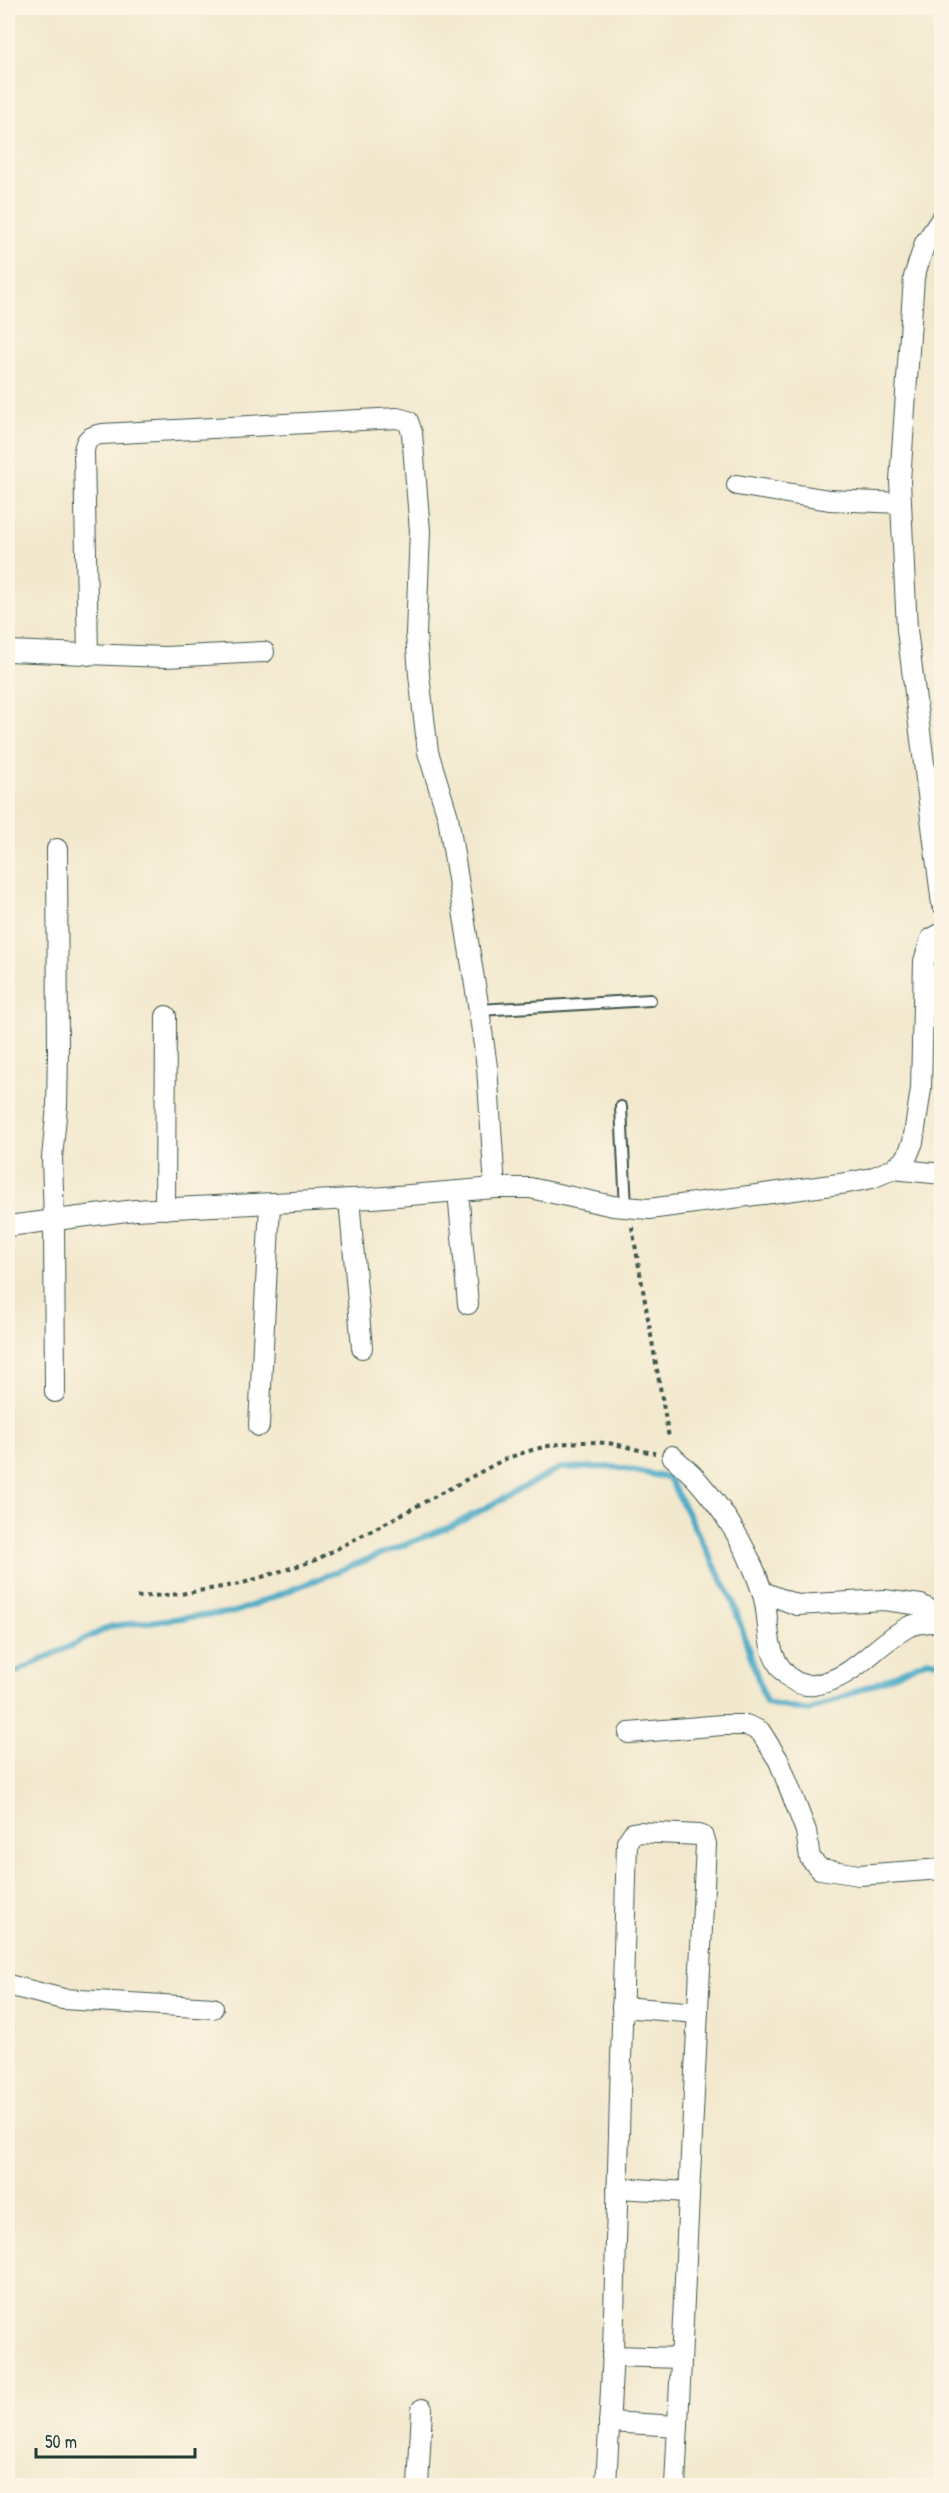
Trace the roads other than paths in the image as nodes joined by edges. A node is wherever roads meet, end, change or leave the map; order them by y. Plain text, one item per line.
1 (942, 218) edge
2 (737, 485) dead end
3 (901, 503) junction
4 (8, 651) edge
5 (264, 652) dead end
6 (88, 655) junction
7 (57, 849) dead end
8 (942, 904) edge
9 (942, 933) edge
10 (650, 999) dead end
11 (479, 1010) junction
12 (166, 1016) dead end
13 (621, 1107) dead end
14 (893, 1170) junction
15 (942, 1174) edge
16 (495, 1188) junction
17 (458, 1191) junction
18 (348, 1199) junction
19 (270, 1204) junction
20 (628, 1208) junction
21 (165, 1209) junction
22 (54, 1220) junction
23 (8, 1227) edge
24 (468, 1304) dead end
25 (362, 1348) dead end
26 (55, 1392) dead end
27 (259, 1426) dead end
28 (672, 1456) road end
29 (763, 1592) junction
30 (942, 1616) edge
31 (942, 1621) edge
32 (629, 1733) dead end
33 (942, 1869) edge
34 (8, 1985) edge
35 (622, 2007) junction
36 (213, 2008) dead end
37 (698, 2013) junction
38 (617, 2188) junction
39 (689, 2192) junction
40 (612, 2356) junction
41 (681, 2358) junction
42 (422, 2409) dead end
43 (609, 2422) junction
44 (678, 2426) junction
45 (418, 2486) edge
46 (606, 2486) edge
47 (675, 2486) edge

1 - 3 street
2 - 3 street
3 - 8 street
4 - 6 street
5 - 6 street
6 - 11 street
7 - 22 street
9 - 14 street
10 - 11 lane
11 - 16 street
12 - 21 street
13 - 20 lane
14 - 15 street
14 - 20 street
16 - 17 street
16 - 20 street
17 - 18 street
17 - 24 street
18 - 19 street
18 - 25 street
19 - 21 street
19 - 27 street
21 - 22 street
22 - 23 street
22 - 26 street
28 - 29 street
29 - 30 street
29 - 31 street
32 - 33 street
34 - 36 street
35 - 37 street
35 - 37 street
35 - 38 street
37 - 39 street
38 - 39 street
38 - 40 street
39 - 41 street
40 - 41 street
40 - 43 street
41 - 44 street
42 - 45 street
43 - 44 street
43 - 46 street
44 - 47 street

